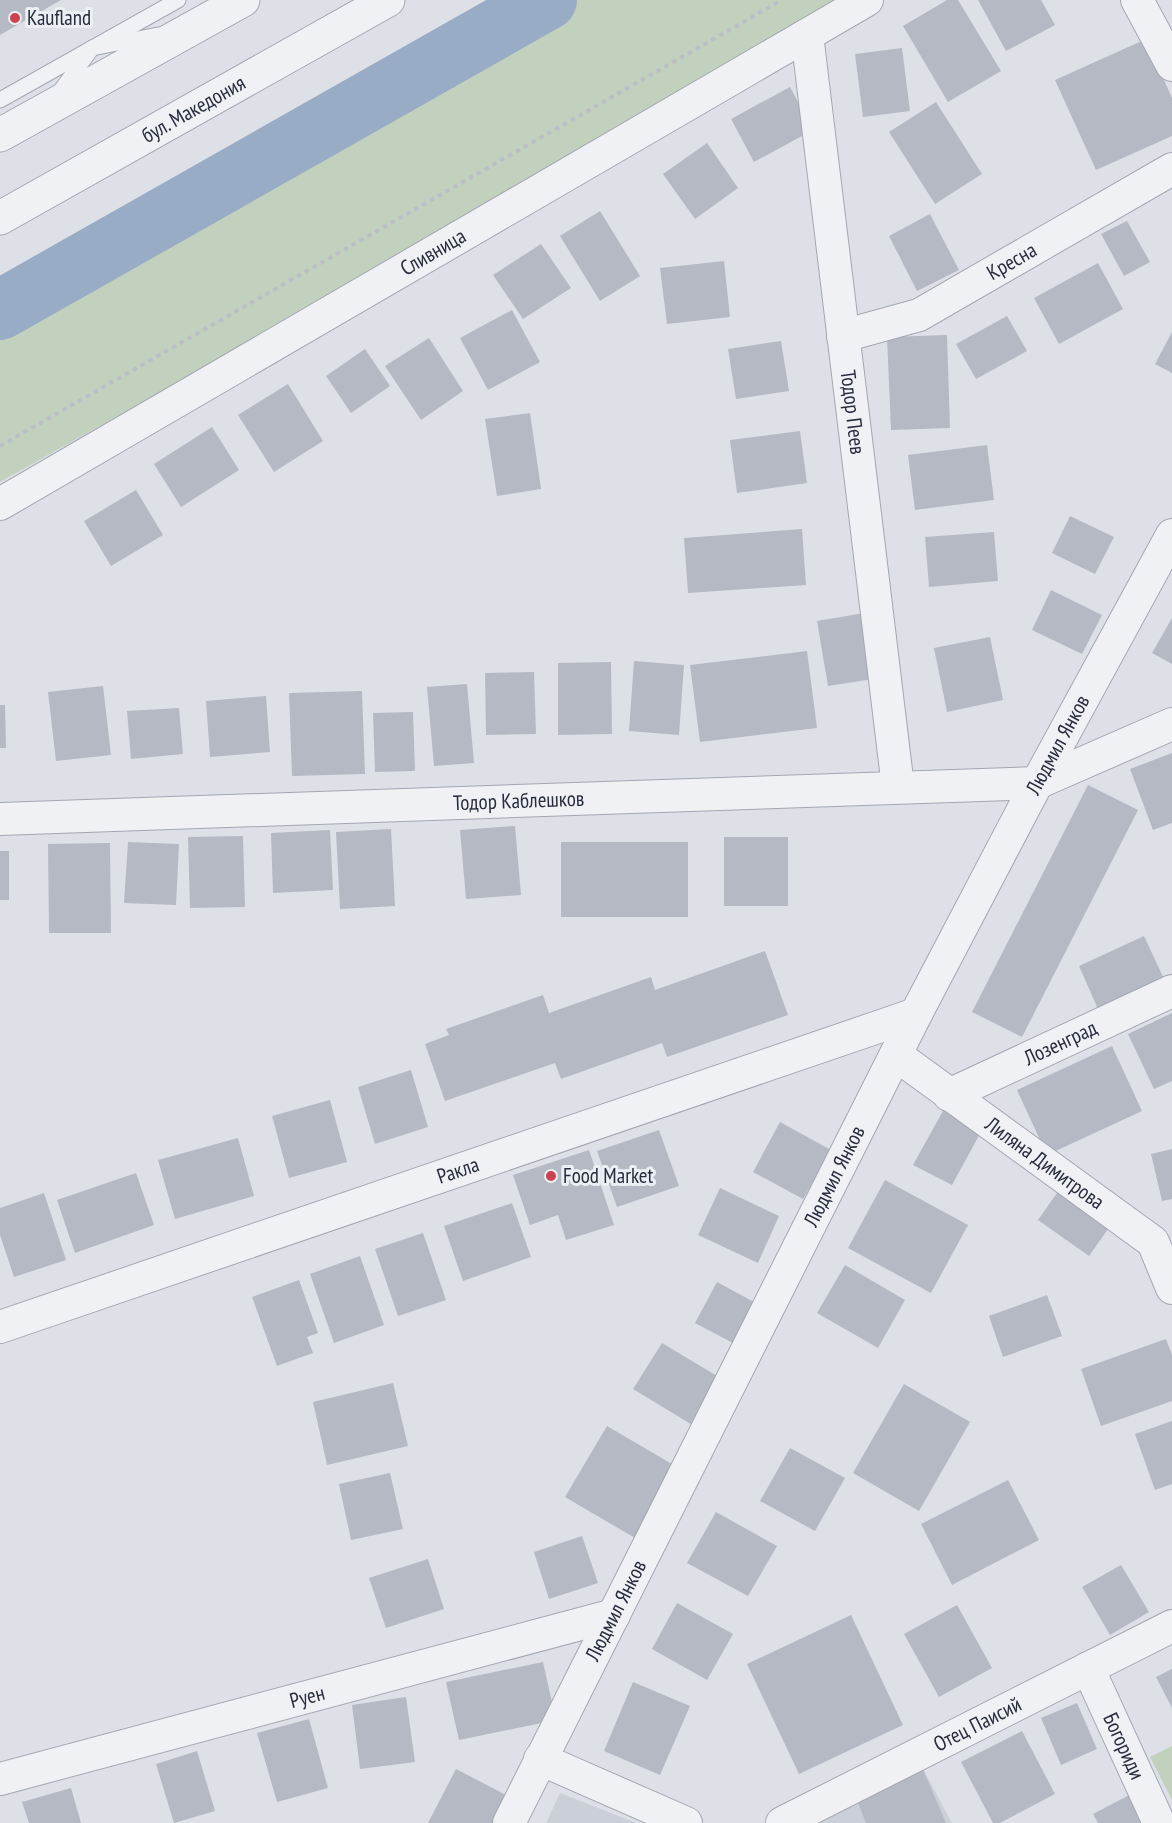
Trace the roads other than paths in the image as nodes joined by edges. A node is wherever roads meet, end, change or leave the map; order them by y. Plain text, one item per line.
1 (243, 0) edge
2 (388, 0) edge
3 (867, 0) edge
4 (1137, 0) edge
5 (184, 14) edge
6 (807, 35) junction
7 (92, 48) junction
8 (1172, 65) edge
9 (0, 100) edge
10 (49, 107) junction
11 (0, 135) edge
12 (1172, 169) edge
13 (0, 218) edge
14 (843, 336) junction
15 (0, 504) edge
16 (1172, 535) edge
17 (1172, 724) edge
18 (1037, 783) junction
19 (898, 787) junction
20 (0, 819) edge
21 (1172, 991) edge
22 (916, 1014) junction
23 (896, 1055) junction
24 (949, 1095) junction
25 (1162, 1238) edge
26 (1172, 1288) edge
27 (0, 1327) edge
28 (614, 1614) junction
29 (1172, 1626) edge
30 (1088, 1668) junction
31 (540, 1759) junction
32 (0, 1779) edge
33 (509, 1823) edge
34 (686, 1823) edge
35 (782, 1823) edge
36 (1159, 1823) edge

1 - 5 street
2 - 13 street, бул. Македония
3 - 6 street, Сливница
4 - 8 street
5 - 7 lane
5 - 7 lane
5 - 10 street
6 - 14 street, Тодор Пеев
6 - 15 street, Сливница
7 - 9 lane
7 - 10 lane
10 - 11 street
12 - 14 street, Кресна
14 - 19 street, Тодор Пеев
16 - 18 street, Людмил Янков
17 - 18 street
18 - 19 street, Тодор Каблешков
18 - 22 street, Людмил Янков
19 - 20 street, Тодор Каблешков
21 - 24 street, Лозенград
22 - 23 street, Людмил Янков
22 - 27 street, Ракла
23 - 24 street, Лиляна Димитрова
23 - 28 street, Людмил Янков
24 - 25 street, Лиляна Димитрова
25 - 26 street, Лиляна Димитрова
28 - 31 street, Людмил Янков
28 - 32 street, Руен
29 - 30 street, Отец Паисий
30 - 35 street, Отец Паисий
30 - 36 street, Богориди
31 - 33 street, Людмил Янков
31 - 34 street

